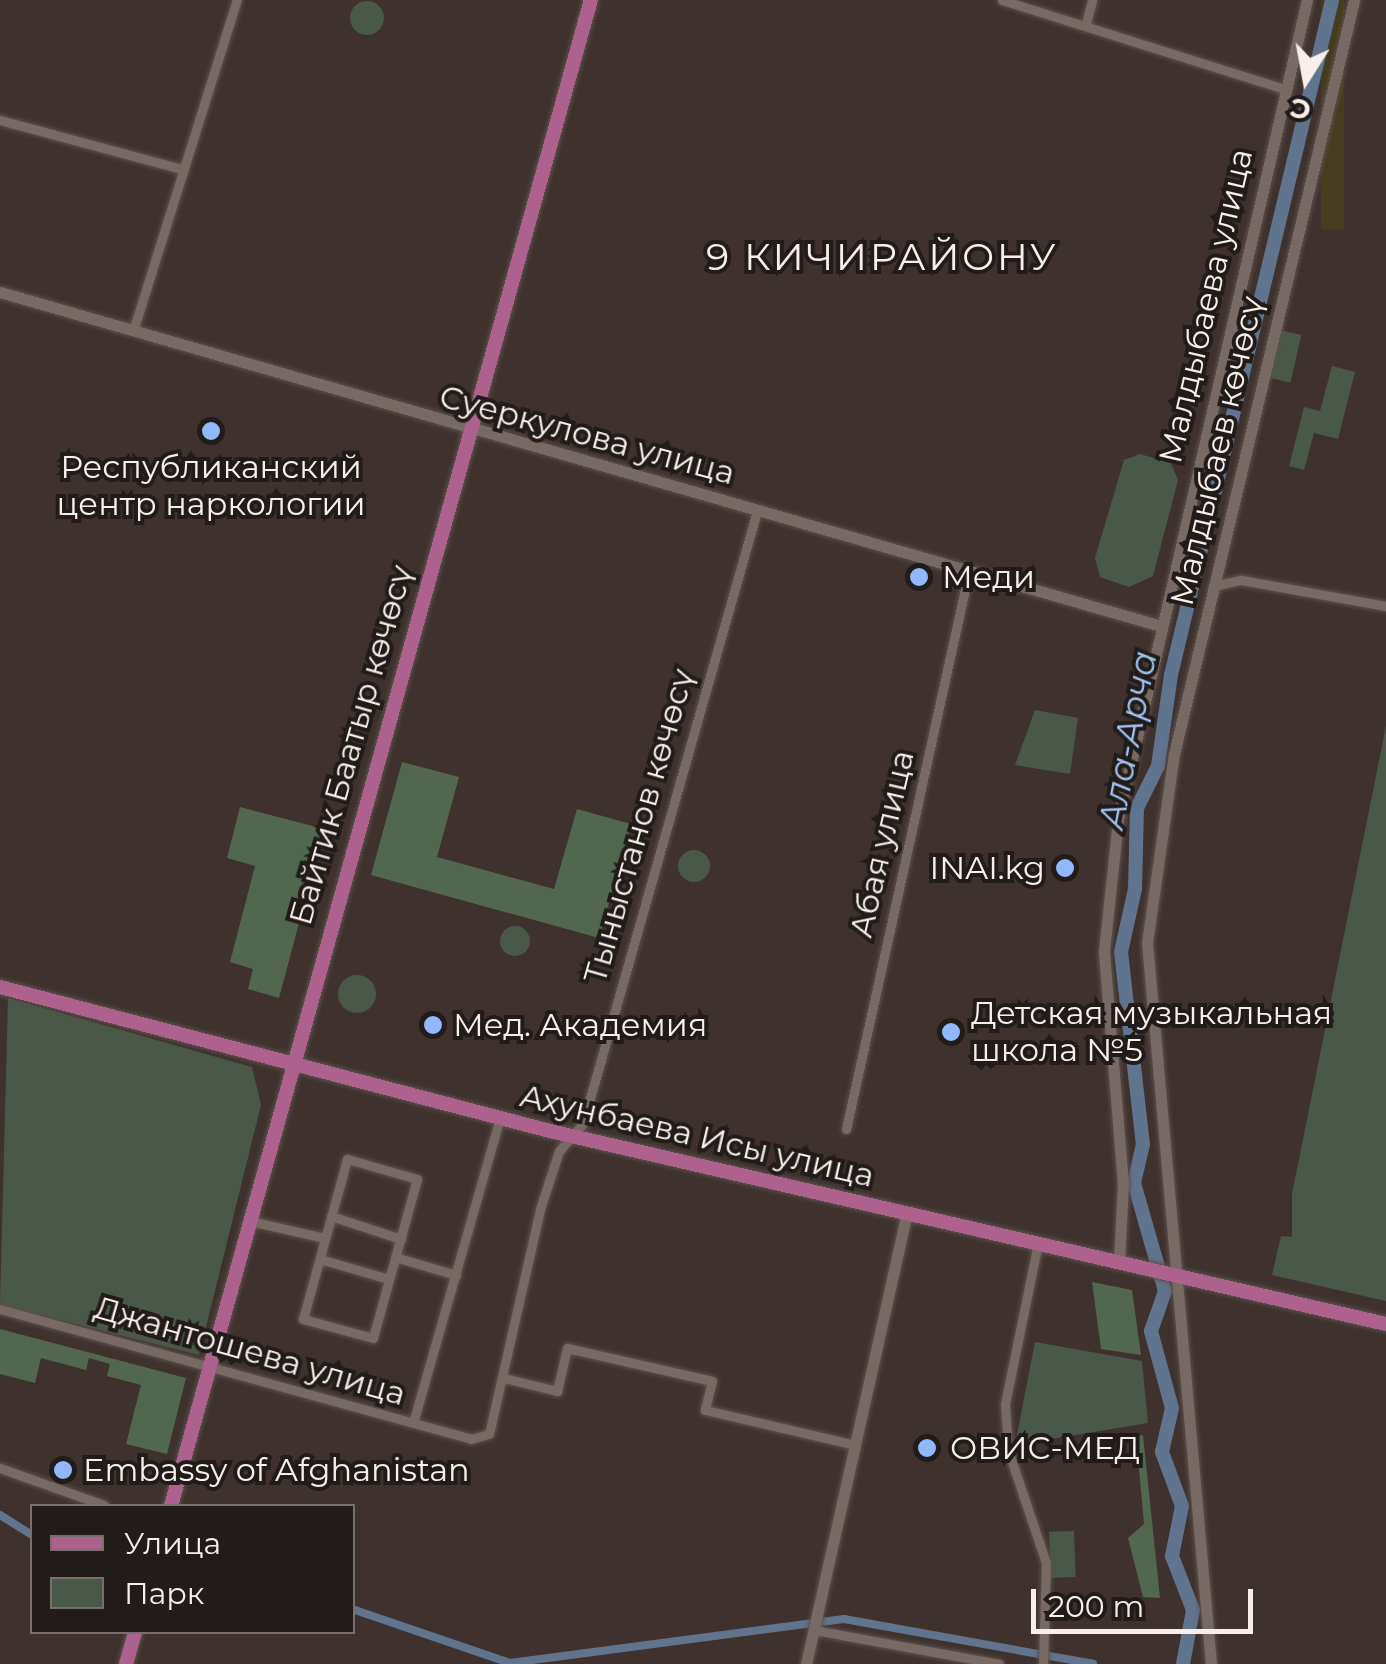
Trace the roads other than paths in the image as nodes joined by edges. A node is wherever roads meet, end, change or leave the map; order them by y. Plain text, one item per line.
1 (237, 0) edge
2 (591, 0) edge
3 (1002, 0) edge
4 (1092, 0) edge
5 (1307, 0) edge
6 (1354, 0) edge
7 (1086, 23) junction
8 (1285, 89) junction
9 (0, 120) edge
10 (182, 168) junction
11 (0, 292) edge
12 (132, 331) junction
13 (467, 431) junction
14 (756, 510) junction
15 (969, 571) junction
16 (1214, 586) junction
17 (1386, 606) edge
18 (1161, 626) junction
19 (0, 987) edge
20 (291, 1064) junction
21 (500, 1118) junction
22 (846, 1129) dead end
23 (574, 1136) junction
24 (907, 1213) junction
25 (332, 1216) junction
26 (250, 1220) junction
27 (326, 1238) junction
28 (400, 1239) junction
29 (1038, 1244) junction
30 (396, 1257) junction
31 (320, 1259) junction
32 (1126, 1264) junction
33 (1173, 1274) junction
34 (456, 1275) junction
35 (390, 1279) junction
36 (0, 1309) edge
37 (1386, 1324) edge
38 (210, 1365) junction
39 (504, 1378) junction
40 (414, 1423) junction
41 (486, 1437) joint
42 (856, 1446) junction
43 (0, 1468) edge
44 (99, 1504) edge
45 (172, 1504) edge
46 (816, 1623) junction
47 (134, 1634) edge
48 (1043, 1663) edge
49 (126, 1664) edge
50 (806, 1664) edge
51 (999, 1664) edge
52 (1211, 1664) edge

1 - 10 street
2 - 13 main road, Байтик Баатыр көчөсү
3 - 7 street
4 - 7 street
5 - 8 street, Малдыбаева улица
6 - 16 street, Малдыбаев көчөсү
7 - 8 street
8 - 18 street, Малдыбаева улица
9 - 10 street
10 - 12 street
11 - 12 street, Суеркулова улица
12 - 13 street, Суеркулова улица
13 - 14 street, Суеркулова улица
13 - 20 main road, Байтик Баатыр көчөсү
14 - 15 street, Суеркулова улица
14 - 23 street, Тыныстанов көчөсү
15 - 18 street, Суеркулова улица
15 - 22 street, Абая улица
16 - 17 street
16 - 33 street, Малдыбаев көчөсү
18 - 32 street, Малдыбаев көчөсү
19 - 20 main road, Ахунбаева Исы улица
20 - 21 main road, Ахунбаева Исы улица
20 - 26 main road, Байтик Баатыр көчөсү
21 - 23 main road, Ахунбаева Исы улица
21 - 34 street
23 - 24 main road, Ахунбаева Исы улица
23 - 39 street, Тыныстанов көчөсү
24 - 29 main road, Ахунбаева Исы улица
24 - 42 street
25 - 27 street
25 - 28 street
25 - 28 street
26 - 27 street
26 - 38 main road, Байтик Баатыр көчөсү
27 - 31 street
28 - 30 street
29 - 32 main road, Ахунбаева Исы улица
29 - 48 street
30 - 34 street
30 - 35 street
31 - 35 street
31 - 35 street
32 - 33 main road, Ахунбаева Исы улица
33 - 37 main road, Ахунбаева Исы улица
33 - 52 street
34 - 40 street
36 - 38 street, Джантошева улица
38 - 40 street, Джантошева улица
38 - 45 main road, Байтик Баатыр көчөсү
39 - 41 street, Тыныстанов көчөсү
39 - 42 street
40 - 41 street, Джантошева улица
42 - 46 street
43 - 44 street
46 - 50 street
46 - 51 street
47 - 49 main road

